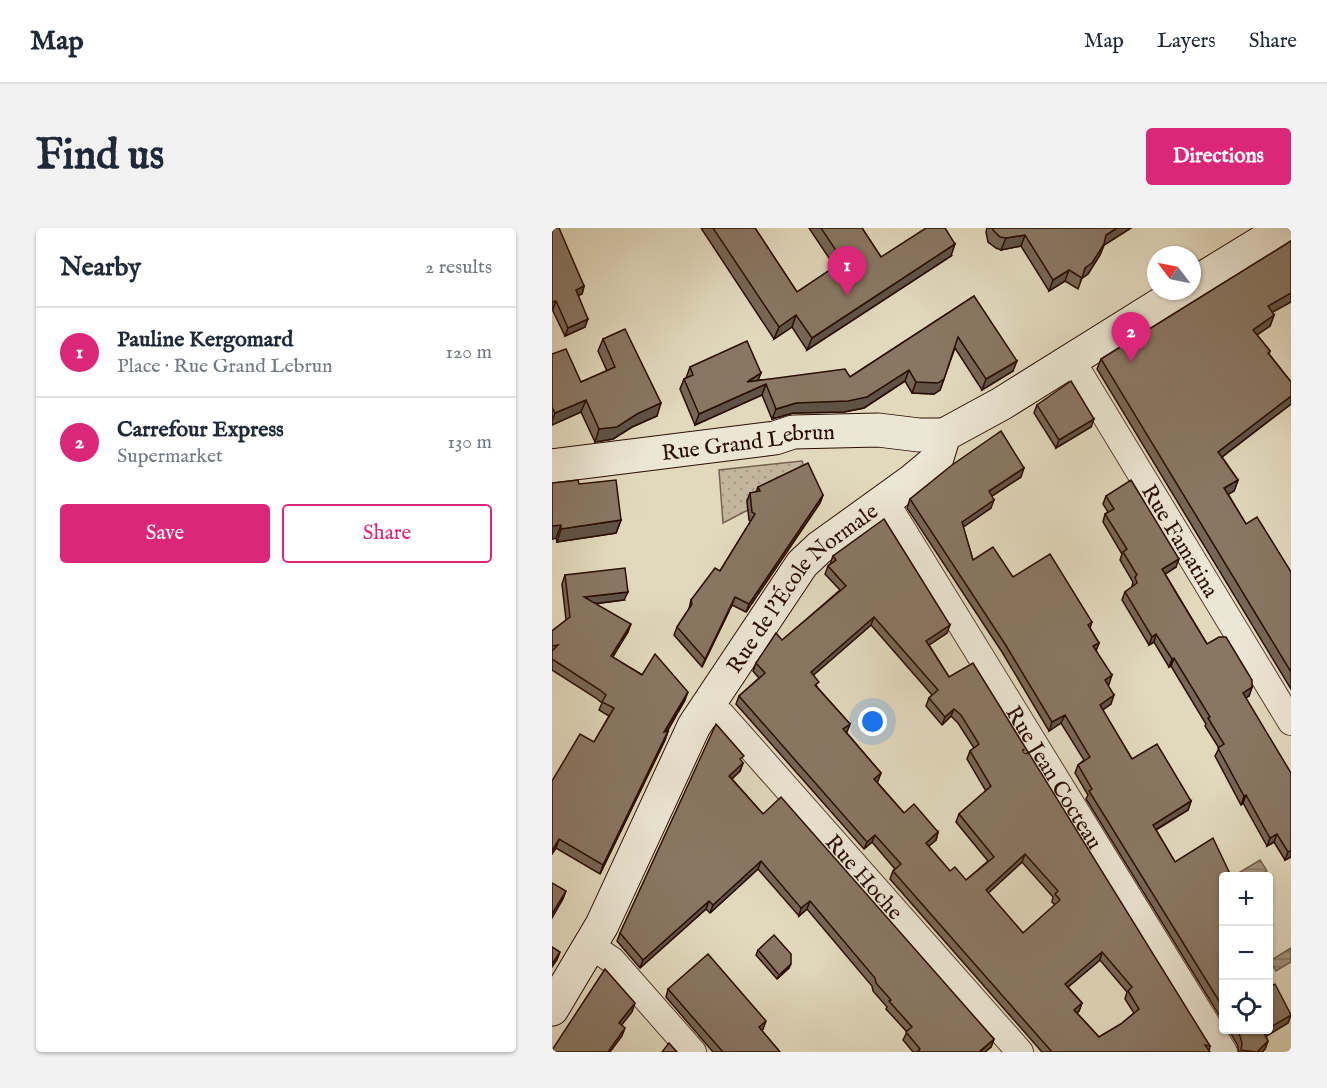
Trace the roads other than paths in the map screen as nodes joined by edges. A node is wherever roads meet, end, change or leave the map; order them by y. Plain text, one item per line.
1 (1285, 228) edge
2 (1201, 279) edge
3 (1167, 300) edge
4 (1071, 358) junction
5 (944, 435) junction
6 (552, 466) edge
7 (885, 501) junction
8 (709, 705) junction
9 (1291, 722) edge
10 (591, 946) junction
11 (552, 1009) edge
12 (693, 1052) edge
13 (1020, 1052) edge
14 (1224, 1052) edge

1 - 2 main road
3 - 4 main road
4 - 5 main road
4 - 9 street, Rue Famatina
5 - 6 main road, Rue Grand Lebrun
5 - 7 main road, Rue de l'École Normale
7 - 8 main road, Rue de l'École Normale
7 - 14 street, Rue Jean Cocteau
8 - 10 main road, Rue de l'École Normale
8 - 13 street, Rue Hoche
10 - 11 main road, Rue de l'École Normale
10 - 12 street

